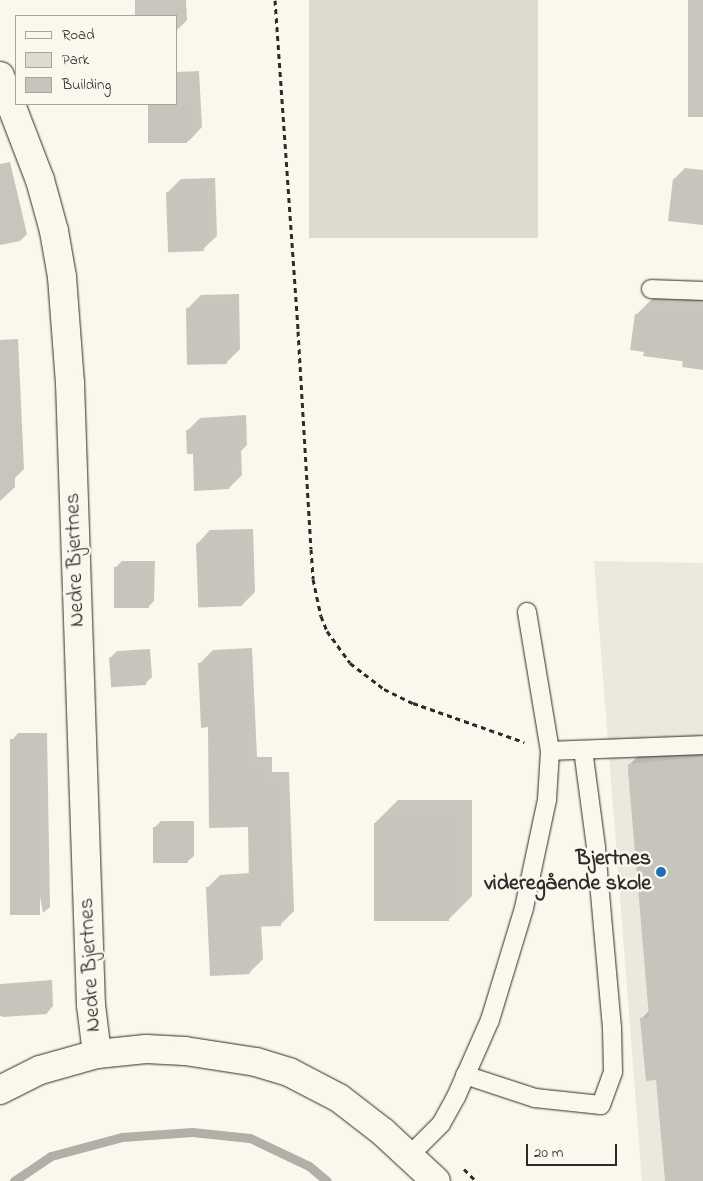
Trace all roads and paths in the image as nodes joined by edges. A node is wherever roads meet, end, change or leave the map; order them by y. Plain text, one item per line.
1 (275, 0) edge
2 (0, 76) edge
3 (651, 288) dead end
4 (703, 291) edge
5 (527, 612) dead end
6 (703, 745) edge
7 (583, 750) junction
8 (550, 751) junction
9 (97, 1054) junction
10 (465, 1075) junction
11 (0, 1090) edge
12 (410, 1156) junction
13 (436, 1181) edge

1 - 8 path
2 - 9 street, Nedre Bjertnes
3 - 4 lane
5 - 8 lane
6 - 7 lane
7 - 8 lane
7 - 10 lane
8 - 10 lane
9 - 11 street
9 - 12 street
10 - 12 lane
12 - 13 street

